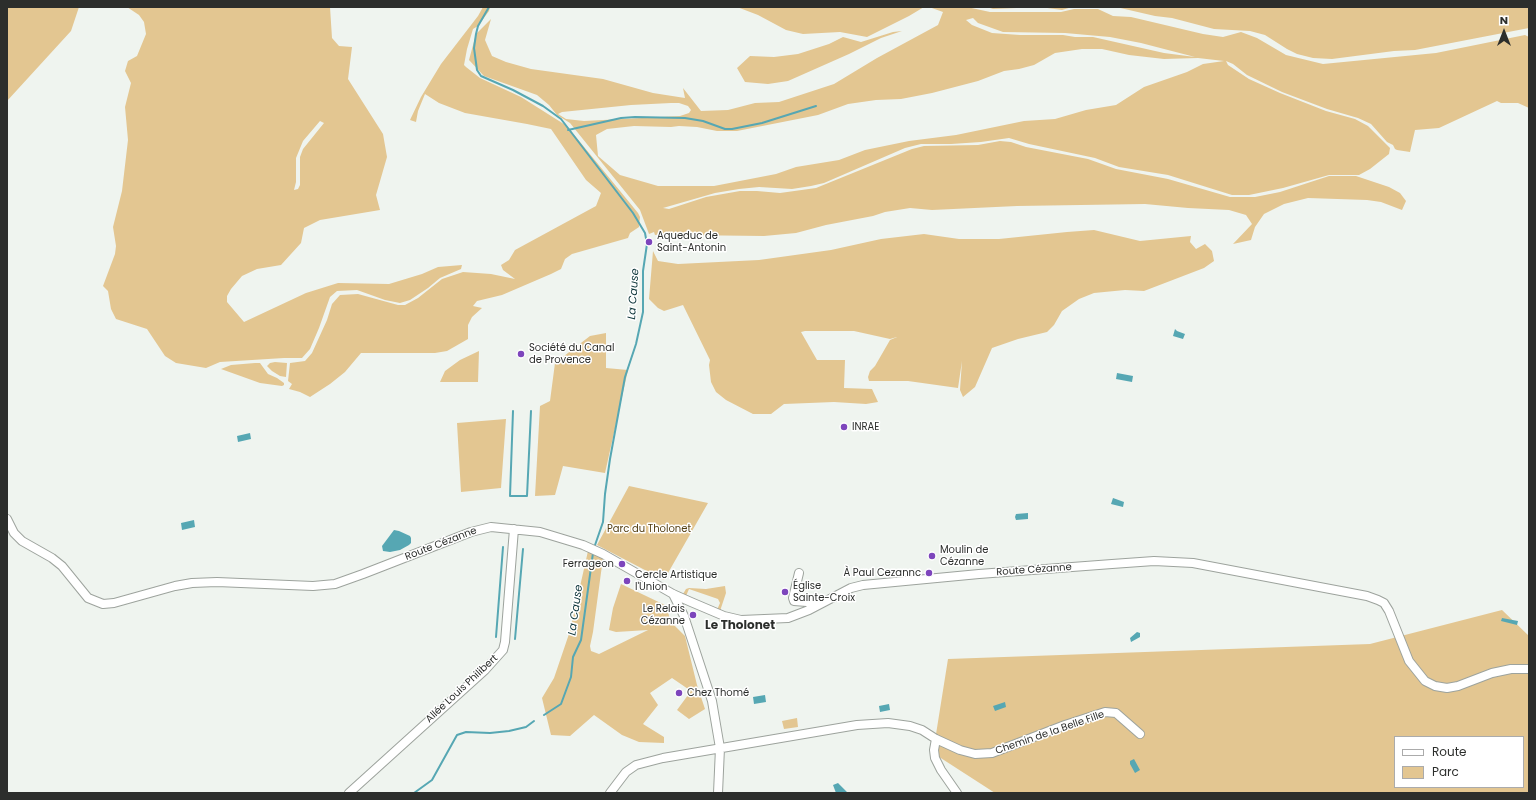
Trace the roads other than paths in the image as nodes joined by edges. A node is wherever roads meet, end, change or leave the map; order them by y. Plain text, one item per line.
1 (7, 519) edge
2 (514, 529) junction
3 (800, 573) dead end
4 (673, 594) junction
5 (816, 606) junction
6 (1529, 669) edge
7 (1140, 734) dead end
8 (936, 739) junction
9 (720, 748) junction
10 (349, 793) edge
11 (610, 793) edge
12 (718, 793) edge
13 (957, 793) edge

1 - 2 street, Route Cézanne
2 - 4 street, Route Cézanne
2 - 10 street, Allée Louis Philibert
3 - 5 street
4 - 5 street, Route Cézanne
4 - 9 street
5 - 6 street, Route Cézanne
7 - 8 street, Chemin de la Belle Fille
8 - 9 street, Chemin de la Belle Fille
8 - 13 street
9 - 11 street, Chemin de la Belle Fille
9 - 12 street

